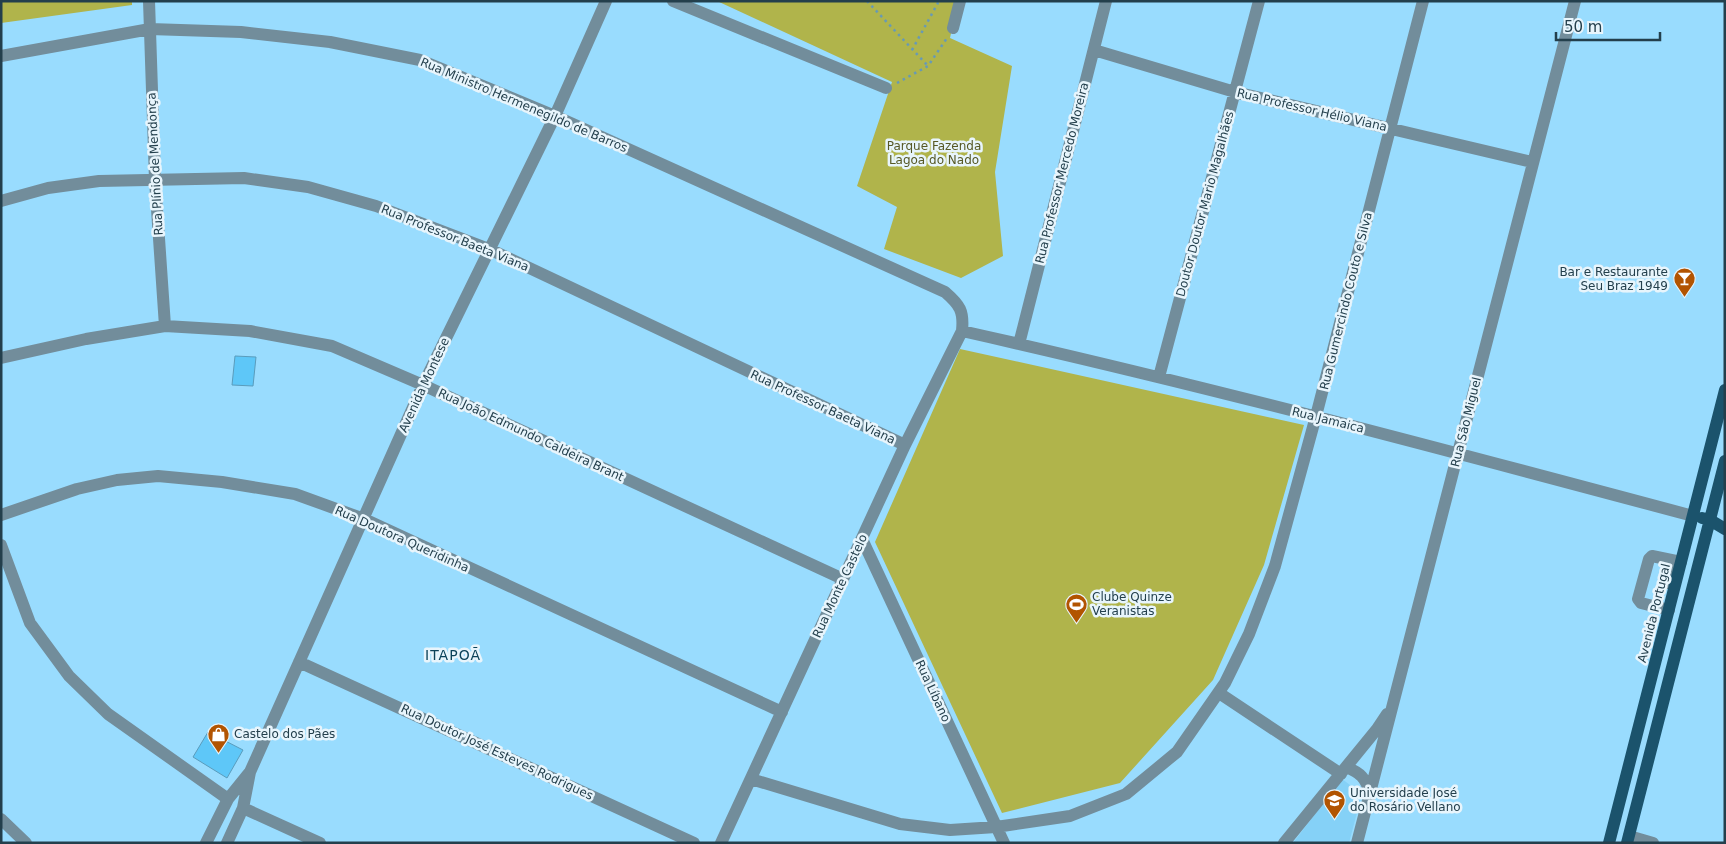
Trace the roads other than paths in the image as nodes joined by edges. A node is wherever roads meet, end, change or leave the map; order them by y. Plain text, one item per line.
1 (149, 1) edge
2 (606, 1) edge
3 (673, 1) edge
4 (960, 1) edge
5 (1106, 1) edge
6 (1260, 1) edge
7 (1423, 1) edge
8 (1575, 1) edge
9 (953, 28) road end
10 (150, 29) junction
11 (1094, 50) junction
12 (1, 56) edge
13 (886, 88) road end
14 (1235, 92) junction
15 (556, 116) junction
16 (1390, 129) junction
17 (1532, 162) junction
18 (155, 180) junction
19 (1, 201) edge
20 (489, 249) junction
21 (165, 326) junction
22 (962, 331) junction
23 (1019, 344) junction
24 (1, 358) edge
25 (1159, 377) junction
26 (423, 385) junction
27 (1725, 390) edge
28 (1316, 416) junction
29 (905, 445) junction
30 (1458, 453) junction
31 (1725, 461) edge
32 (1, 516) edge
33 (1694, 516) junction
34 (364, 519) junction
35 (1710, 520) junction
36 (1725, 529) edge
37 (862, 539) junction
38 (1, 545) edge
39 (1677, 562) junction
40 (843, 579) junction
41 (1668, 582) dead end
42 (1669, 610) junction
43 (299, 662) junction
44 (1219, 692) junction
45 (1394, 704) junction
46 (782, 712) junction
47 (1344, 770) junction
48 (250, 772) junction
49 (751, 779) junction
50 (1370, 792) junction
51 (228, 799) junction
52 (243, 808) junction
53 (1, 819) edge
54 (996, 827) junction
55 (1628, 839) edge
56 (1287, 842) edge
57 (26, 843) edge
58 (206, 843) edge
59 (227, 843) edge
60 (320, 843) edge
61 (694, 843) edge
62 (721, 843) edge
63 (1004, 843) edge
64 (1357, 843) edge
65 (1609, 843) edge
66 (1653, 843) edge

1 - 10 street, Rua Plínio de Mendonça
2 - 15 street, Avenida Montese
3 - 13 street
4 - 9 street
5 - 11 street, Rua Professor Mercedo Moreira
6 - 14 street, Doutor Doutor Mario Magalhães
7 - 16 street, Rua Gumercindo Couto e Silva
8 - 17 street, Rua São Miguel
10 - 12 street, Rua Ministro Hermenegildo de Barros
10 - 15 street, Rua Ministro Hermenegildo de Barros
10 - 18 street, Rua Plínio de Mendonça
11 - 14 street, Rua Professor Hélio Viana
11 - 23 street, Rua Professor Mercedo Moreira
14 - 16 street, Rua Professor Hélio Viana
14 - 25 street, Doutor Doutor Mario Magalhães
15 - 20 street, Avenida Montese
15 - 22 street, Rua Ministro Hermenegildo de Barros
16 - 17 street, Rua Professor Hélio Viana
16 - 28 street, Rua Gumercindo Couto e Silva
17 - 30 street, Rua São Miguel
18 - 19 street, Rua Professor Baeta Viana
18 - 20 street, Rua Professor Baeta Viana
18 - 21 street, Rua Plínio de Mendonça
20 - 26 street, Avenida Montese
20 - 29 street, Rua Professor Baeta Viana
21 - 24 street, Rua João Edmundo Caldeira Brant
21 - 26 street, Rua João Edmundo Caldeira Brant
22 - 23 street, Rua Jamaica
22 - 29 street, Rua Monte Castelo
23 - 25 street, Rua Jamaica
25 - 28 street, Rua Jamaica
26 - 34 street, Avenida Montese
26 - 40 street, Rua João Edmundo Caldeira Brant
27 - 33 main road, Avenida Portugal
28 - 30 street, Rua Jamaica
28 - 44 street, Rua Gumercindo Couto e Silva
29 - 37 street, Rua Monte Castelo
30 - 33 street, Rua Jamaica
30 - 45 street, Rua São Miguel
31 - 35 main road
32 - 34 street, Rua Doutora Queridinha
33 - 35 main road
33 - 39 main road, Avenida Portugal
34 - 43 street, Avenida Montese
34 - 46 street, Rua Doutora Queridinha
35 - 36 main road
35 - 55 main road
37 - 40 street, Rua Monte Castelo
37 - 54 street, Rua Líbano
38 - 51 street
39 - 41 street
39 - 42 main road, Avenida Portugal
39 - 42 street
40 - 46 street, Rua Monte Castelo
42 - 65 main road, Avenida Portugal
43 - 48 street, Avenida Montese
43 - 61 street, Rua Doutor José Esteves Rodrigues
44 - 47 street
44 - 54 street, Rua Gumercindo Couto e Silva
45 - 47 street
45 - 50 street, Rua São Miguel
46 - 49 street, Rua Monte Castelo
47 - 50 street
47 - 56 street
48 - 51 street, Avenida Montese
48 - 52 street, Avenida Montese
49 - 54 street, Rua Gumercindo Couto e Silva
49 - 62 street, Rua Monte Castelo
50 - 64 street, Rua São Miguel
51 - 58 street, Avenida Montese
52 - 59 street, Avenida Montese
52 - 60 street
53 - 57 street
54 - 63 street, Rua Líbano
55 - 66 street

